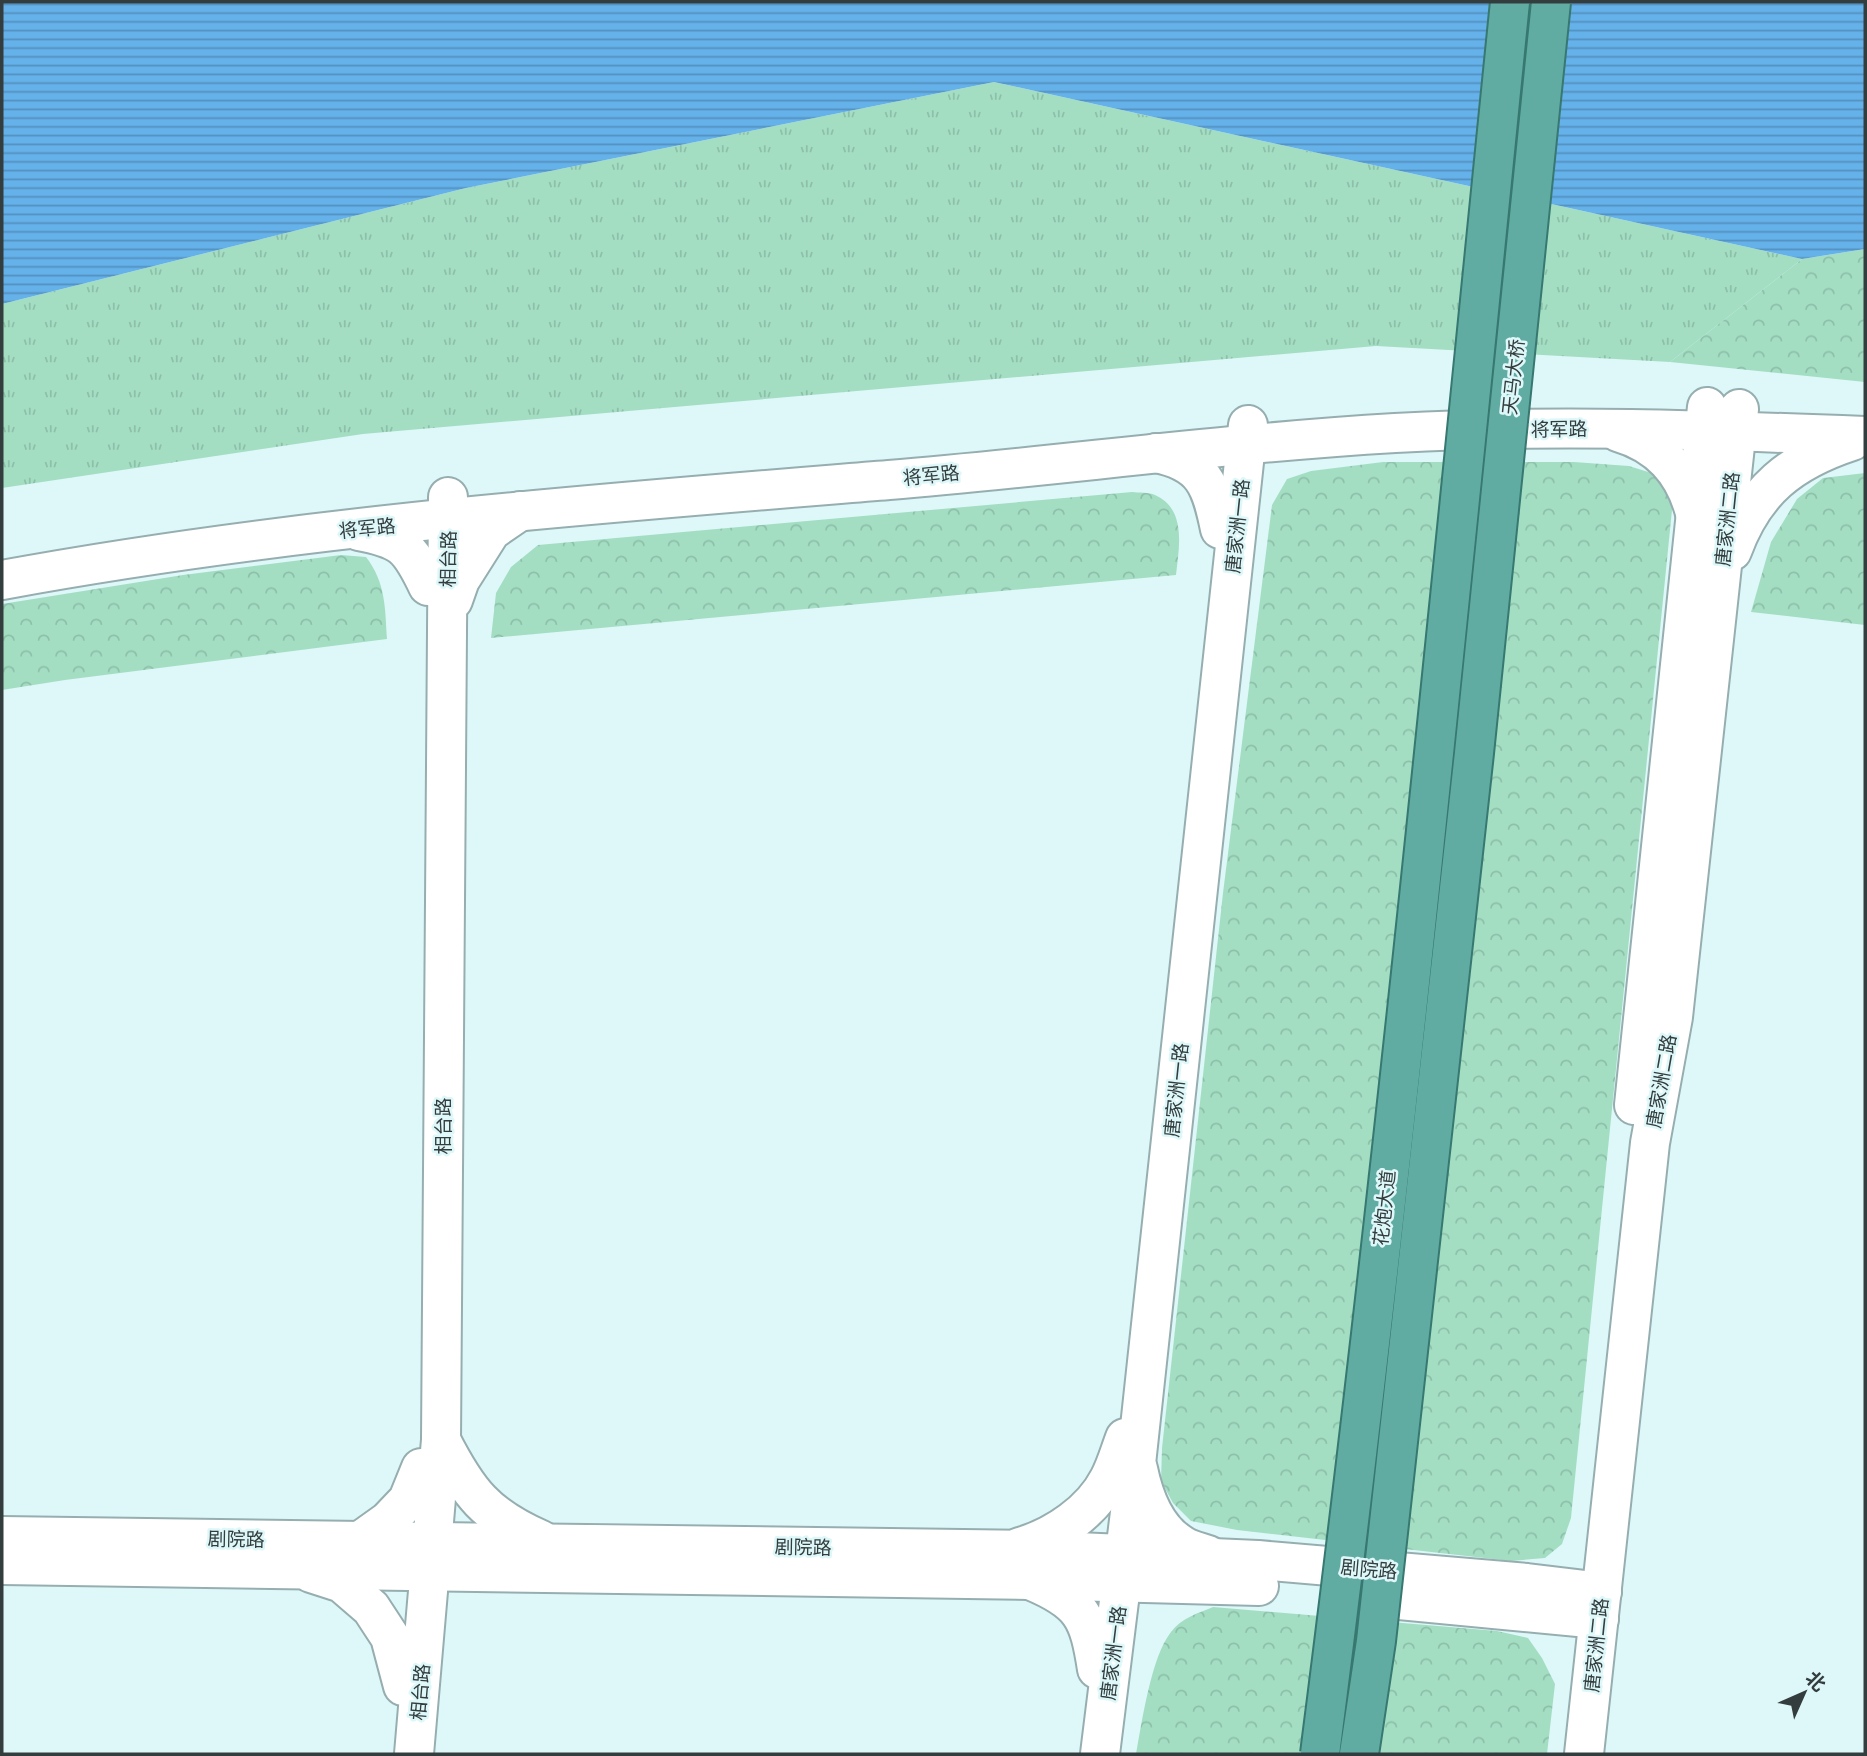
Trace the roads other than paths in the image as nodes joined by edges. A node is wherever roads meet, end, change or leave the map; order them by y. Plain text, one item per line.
1 (1510, 2) edge
2 (1551, 2) edge
3 (1865, 414) edge
4 (1722, 420) junction
5 (1606, 428) junction
6 (1238, 436) junction
7 (1865, 437) edge
8 (1308, 440) junction
9 (1151, 452) junction
10 (439, 509) junction
11 (520, 511) junction
12 (1696, 516) junction
13 (1229, 524) junction
14 (354, 530) junction
15 (2, 553) edge
16 (2, 580) edge
17 (1720, 583) junction
18 (438, 600) junction
19 (1475, 753) joint
20 (1131, 1451) junction
21 (431, 1454) junction
22 (1589, 1532) junction
23 (2, 1536) edge
24 (360, 1541) junction
25 (550, 1544) junction
26 (423, 1556) junction
27 (2, 1565) edge
28 (1021, 1565) junction
29 (1117, 1568) junction
30 (299, 1569) junction
31 (510, 1572) junction
32 (1207, 1572) junction
33 (1536, 1598) junction
34 (1590, 1605) junction
35 (424, 1653) junction
36 (1574, 1661) junction
37 (1104, 1670) junction
38 (403, 1686) junction
39 (396, 1754) edge
40 (414, 1754) edge
41 (1085, 1754) edge
42 (1100, 1754) edge
43 (1320, 1754) edge
44 (1359, 1754) edge
45 (1564, 1754) edge
46 (1584, 1754) edge

1 - 43 highway, 花炮大道, bridge
2 - 19 highway, 天马大桥, bridge
3 - 4 street, 将军路
4 - 5 street, 将军路
4 - 6 street, 将军路
4 - 7 street, 将军路
4 - 12 street, 唐家洲二路
4 - 17 street, 唐家洲二路
5 - 8 street, 将军路
5 - 12 street
6 - 8 street, 将军路
6 - 9 street, 将军路
6 - 10 street, 将军路
6 - 13 street, 唐家洲一路
7 - 17 street
8 - 13 street
9 - 11 street, 将军路
9 - 13 street
10 - 11 street, 将军路
10 - 14 street, 将军路
10 - 15 street, 将军路
10 - 18 street, 相台路
11 - 18 street
12 - 22 street, 唐家洲二路
13 - 20 street, 唐家洲一路
14 - 16 street, 将军路
14 - 18 street
17 - 34 street, 唐家洲二路
18 - 21 street, 相台路
19 - 44 highway, 花炮大道, bridge
20 - 28 street
20 - 29 street, 唐家洲一路
20 - 32 street
21 - 24 street
21 - 25 street
21 - 26 street, 相台路
22 - 33 street
22 - 34 street, 唐家洲二路
23 - 24 street, 剧院路
24 - 26 street, 剧院路
25 - 26 street, 剧院路
25 - 28 street, 剧院路
26 - 30 street, 剧院路
26 - 31 street, 剧院路
26 - 35 street, 相台路
26 - 38 street, 相台路
27 - 30 street, 剧院路
28 - 29 street, 剧院路
28 - 31 street, 剧院路
28 - 37 street
29 - 32 street, 剧院路
29 - 37 street, 唐家洲一路
30 - 38 street
31 - 35 street
32 - 33 street, 剧院路
32 - 37 street
33 - 34 street, 剧院路
33 - 36 street
34 - 36 street, 唐家洲二路
34 - 46 street, 唐家洲二路
35 - 40 street, 相台路
36 - 45 street, 唐家洲二路
37 - 41 street, 唐家洲一路
37 - 42 street, 唐家洲一路
38 - 39 street, 相台路

